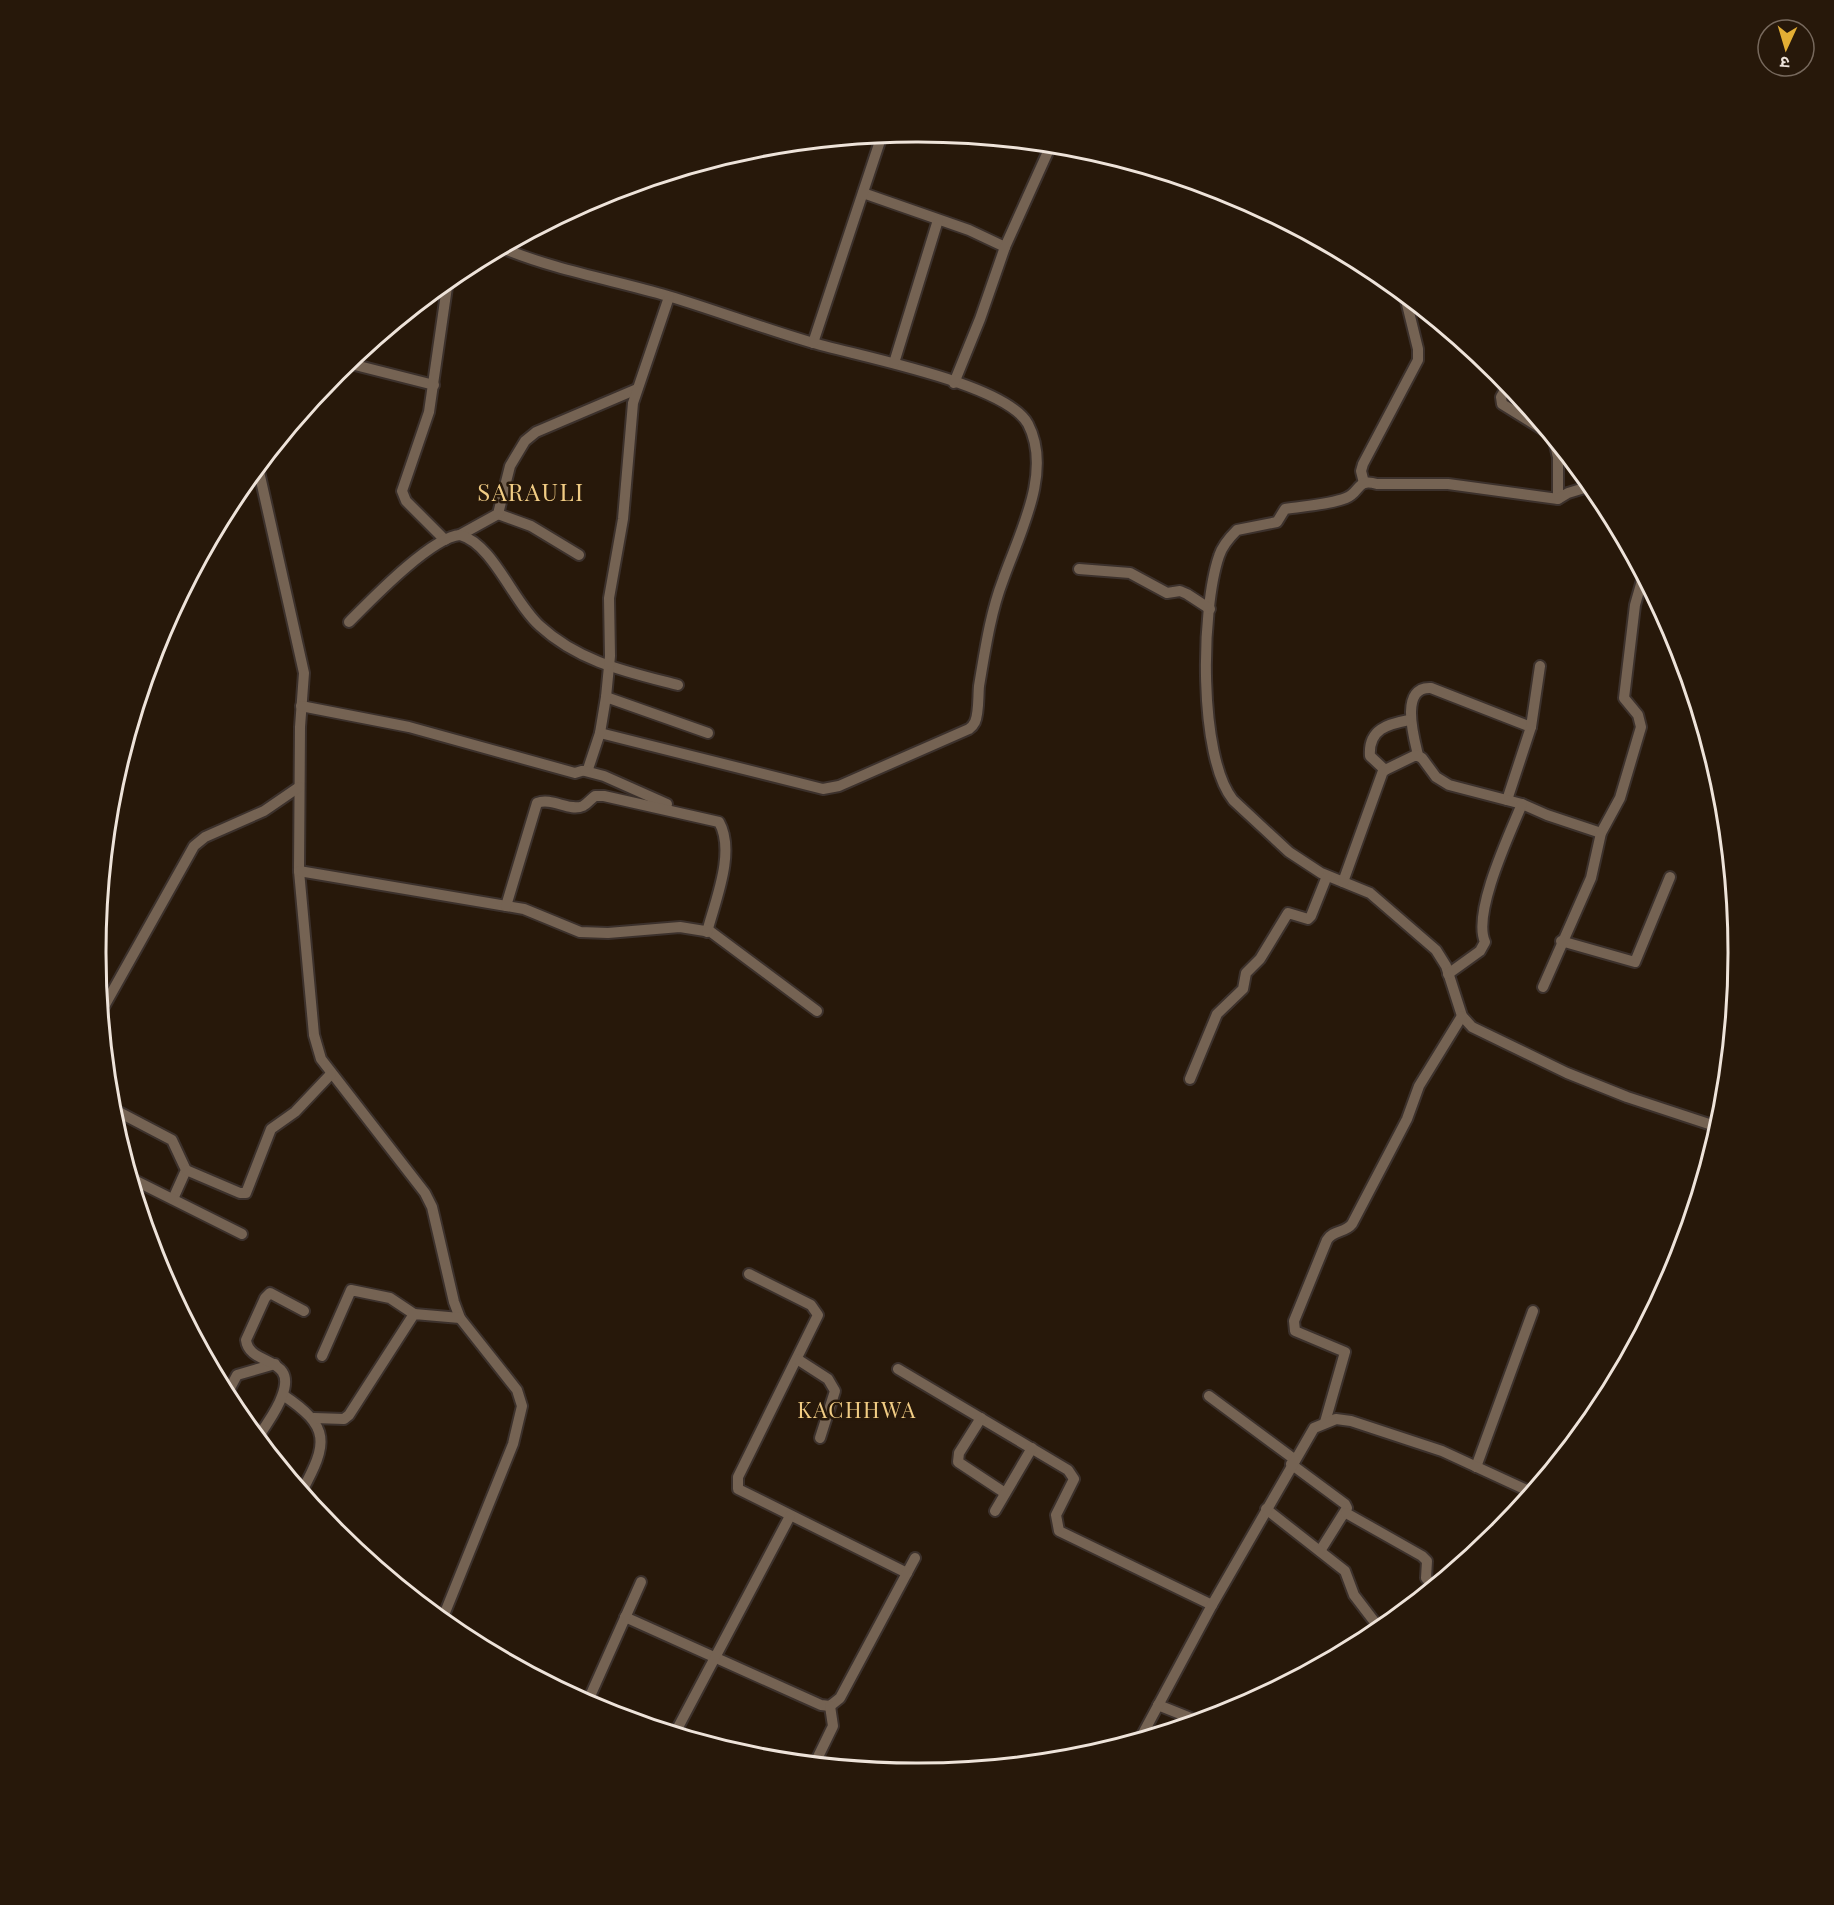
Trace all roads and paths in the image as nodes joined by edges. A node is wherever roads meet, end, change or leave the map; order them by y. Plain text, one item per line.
1 (879, 143) edge
2 (1047, 153) edge
3 (862, 193) junction
4 (938, 220) junction
5 (1005, 247) junction
6 (511, 252) edge
7 (446, 294) edge
8 (669, 297) junction
9 (1409, 308) edge
10 (813, 343) junction
11 (894, 363) junction
12 (358, 366) edge
13 (954, 383) junction
14 (434, 385) junction
15 (637, 389) junction
16 (1503, 393) edge
17 (1528, 421) edge
18 (1558, 456) edge
19 (260, 478) edge
20 (1364, 483) junction
21 (1582, 489) edge
22 (1558, 499) junction
23 (498, 514) junction
24 (460, 536) junction
25 (445, 540) junction
26 (579, 555) dead end
27 (1079, 568) dead end
28 (1640, 587) edge
29 (1210, 609) junction
30 (349, 622) dead end
31 (1540, 666) dead end
32 (610, 667) junction
33 (678, 685) dead end
34 (606, 697) junction
35 (301, 706) junction
36 (1409, 720) junction
37 (1531, 727) junction
38 (708, 733) dead end
39 (600, 734) junction
40 (1418, 755) junction
41 (1384, 770) junction
42 (585, 771) junction
43 (299, 787) junction
44 (1507, 800) junction
45 (1522, 804) junction
46 (686, 813) junction
47 (1601, 833) junction
48 (300, 871) junction
49 (1327, 876) junction
50 (1670, 877) dead end
51 (1343, 882) junction
52 (506, 906) junction
53 (707, 932) junction
54 (1561, 941) junction
55 (1448, 974) junction
56 (1543, 987) dead end
57 (108, 1001) edge
58 (817, 1011) dead end
59 (1462, 1016) junction
60 (331, 1074) junction
61 (1190, 1079) dead end
62 (123, 1114) edge
63 (1709, 1124) edge
64 (186, 1170) junction
65 (141, 1183) edge
66 (173, 1199) junction
67 (242, 1234) dead end
68 (749, 1274) dead end
69 (304, 1311) dead end
70 (1533, 1311) dead end
71 (414, 1314) junction
72 (460, 1318) junction
73 (322, 1356) dead end
74 (797, 1359) junction
75 (275, 1364) junction
76 (898, 1369) dead end
77 (232, 1385) edge
78 (283, 1395) junction
79 (1209, 1396) dead end
80 (314, 1418) junction
81 (981, 1418) junction
82 (1324, 1422) junction
83 (263, 1430) edge
84 (820, 1438) dead end
85 (1032, 1448) junction
86 (1293, 1462) junction
87 (1476, 1467) junction
88 (305, 1484) edge
89 (1524, 1489) edge
90 (1005, 1493) junction
91 (1266, 1509) junction
92 (995, 1511) dead end
93 (1346, 1513) junction
94 (790, 1516) junction
95 (1320, 1551) junction
96 (915, 1558) dead end
97 (907, 1573) junction
98 (1428, 1581) edge
99 (641, 1582) dead end
100 (1212, 1605) junction
101 (446, 1611) edge
102 (625, 1617) junction
103 (1374, 1621) edge
104 (714, 1658) junction
105 (591, 1694) edge
106 (1158, 1705) junction
107 (830, 1706) junction
108 (1187, 1717) edge
109 (678, 1727) edge
110 (1144, 1730) edge
111 (819, 1757) edge

1 - 3 street
2 - 5 street
3 - 4 street
3 - 10 street
4 - 5 street
4 - 11 street
5 - 13 street
6 - 8 street
7 - 14 street
8 - 10 street
8 - 15 street
9 - 20 street
10 - 11 street
11 - 13 street
12 - 14 street
13 - 39 street
14 - 25 street
15 - 23 street
15 - 32 street
16 - 17 street
18 - 22 street
19 - 35 street
20 - 22 street
20 - 29 street
21 - 22 street
23 - 24 street
23 - 26 street
24 - 25 street
24 - 32 street
25 - 30 street
27 - 29 street
28 - 47 street
29 - 49 street
31 - 37 street
32 - 33 street
32 - 34 street
34 - 38 street
34 - 39 street
35 - 42 street
35 - 43 street
36 - 37 street
36 - 40 street
36 - 41 street
37 - 44 street
39 - 42 street
40 - 41 street
40 - 44 street
41 - 51 street
42 - 46 street
43 - 48 street
43 - 57 street
44 - 45 street
45 - 47 street
45 - 55 street
46 - 52 street
46 - 53 street
47 - 54 street
48 - 52 street
48 - 60 street
49 - 51 street
49 - 61 street
50 - 54 street
51 - 55 street
52 - 53 street
53 - 58 street
54 - 56 street
55 - 59 street
59 - 63 street
59 - 82 street
60 - 64 street
60 - 72 street
62 - 64 street
64 - 66 street
65 - 66 street
66 - 67 street
68 - 74 street
69 - 75 street
70 - 87 street
71 - 72 street
71 - 73 street
71 - 80 street
72 - 101 street
74 - 84 street
74 - 94 street
75 - 77 street
75 - 78 street
76 - 81 street
78 - 80 street
78 - 83 street
79 - 86 street
80 - 88 street
81 - 85 street
81 - 90 street
82 - 86 street
82 - 87 street
85 - 90 street
85 - 100 street
86 - 91 street
86 - 93 street
87 - 89 street
90 - 92 street
91 - 95 street
91 - 100 street
93 - 95 street
93 - 98 street
94 - 97 street
94 - 104 street
95 - 103 street
96 - 97 street
97 - 107 street
99 - 102 street
100 - 106 street
102 - 104 street
102 - 105 street
104 - 107 street
104 - 109 street
106 - 108 street
106 - 110 street
107 - 111 street

